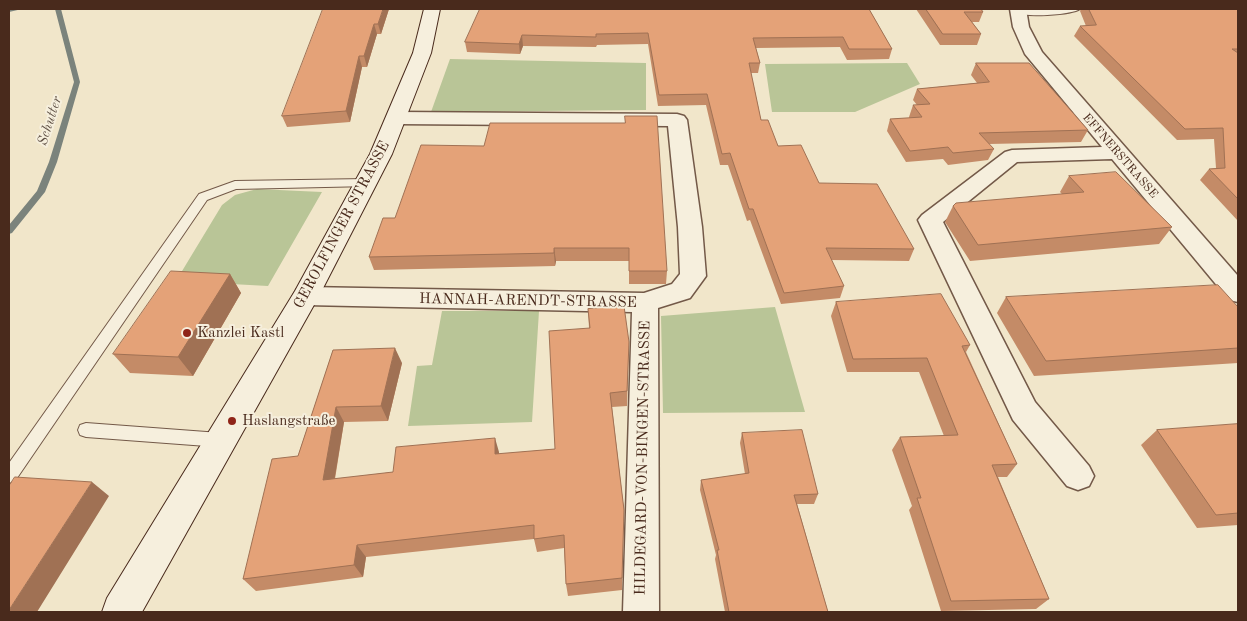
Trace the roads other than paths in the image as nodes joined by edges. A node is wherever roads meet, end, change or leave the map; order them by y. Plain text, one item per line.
1 (432, 9) edge
2 (1076, 9) edge
3 (1019, 10) edge
4 (397, 118) junction
5 (1117, 153) junction
6 (366, 183) junction
7 (1238, 293) edge
8 (306, 296) junction
9 (645, 303) junction
10 (86, 430) dead end
11 (220, 440) junction
12 (9, 476) edge
13 (1078, 476) dead end
14 (121, 612) edge
15 (641, 612) edge

1 - 4 street, GEROLFINGER STRASSE
2 - 3 lane
3 - 5 street, EFFNERSTRASSE
4 - 6 street, GEROLFINGER STRASSE
4 - 9 street, HANNAH-ARENDT-STRASSE
5 - 7 street, EFFNERSTRASSE
5 - 13 street
6 - 8 street, GEROLFINGER STRASSE
6 - 12 lane
8 - 9 street, HANNAH-ARENDT-STRASSE
8 - 11 street, GEROLFINGER STRASSE
9 - 15 street, HILDEGARD-VON-BINGEN-STRASSE
10 - 11 lane
11 - 14 street, GEROLFINGER STRASSE

